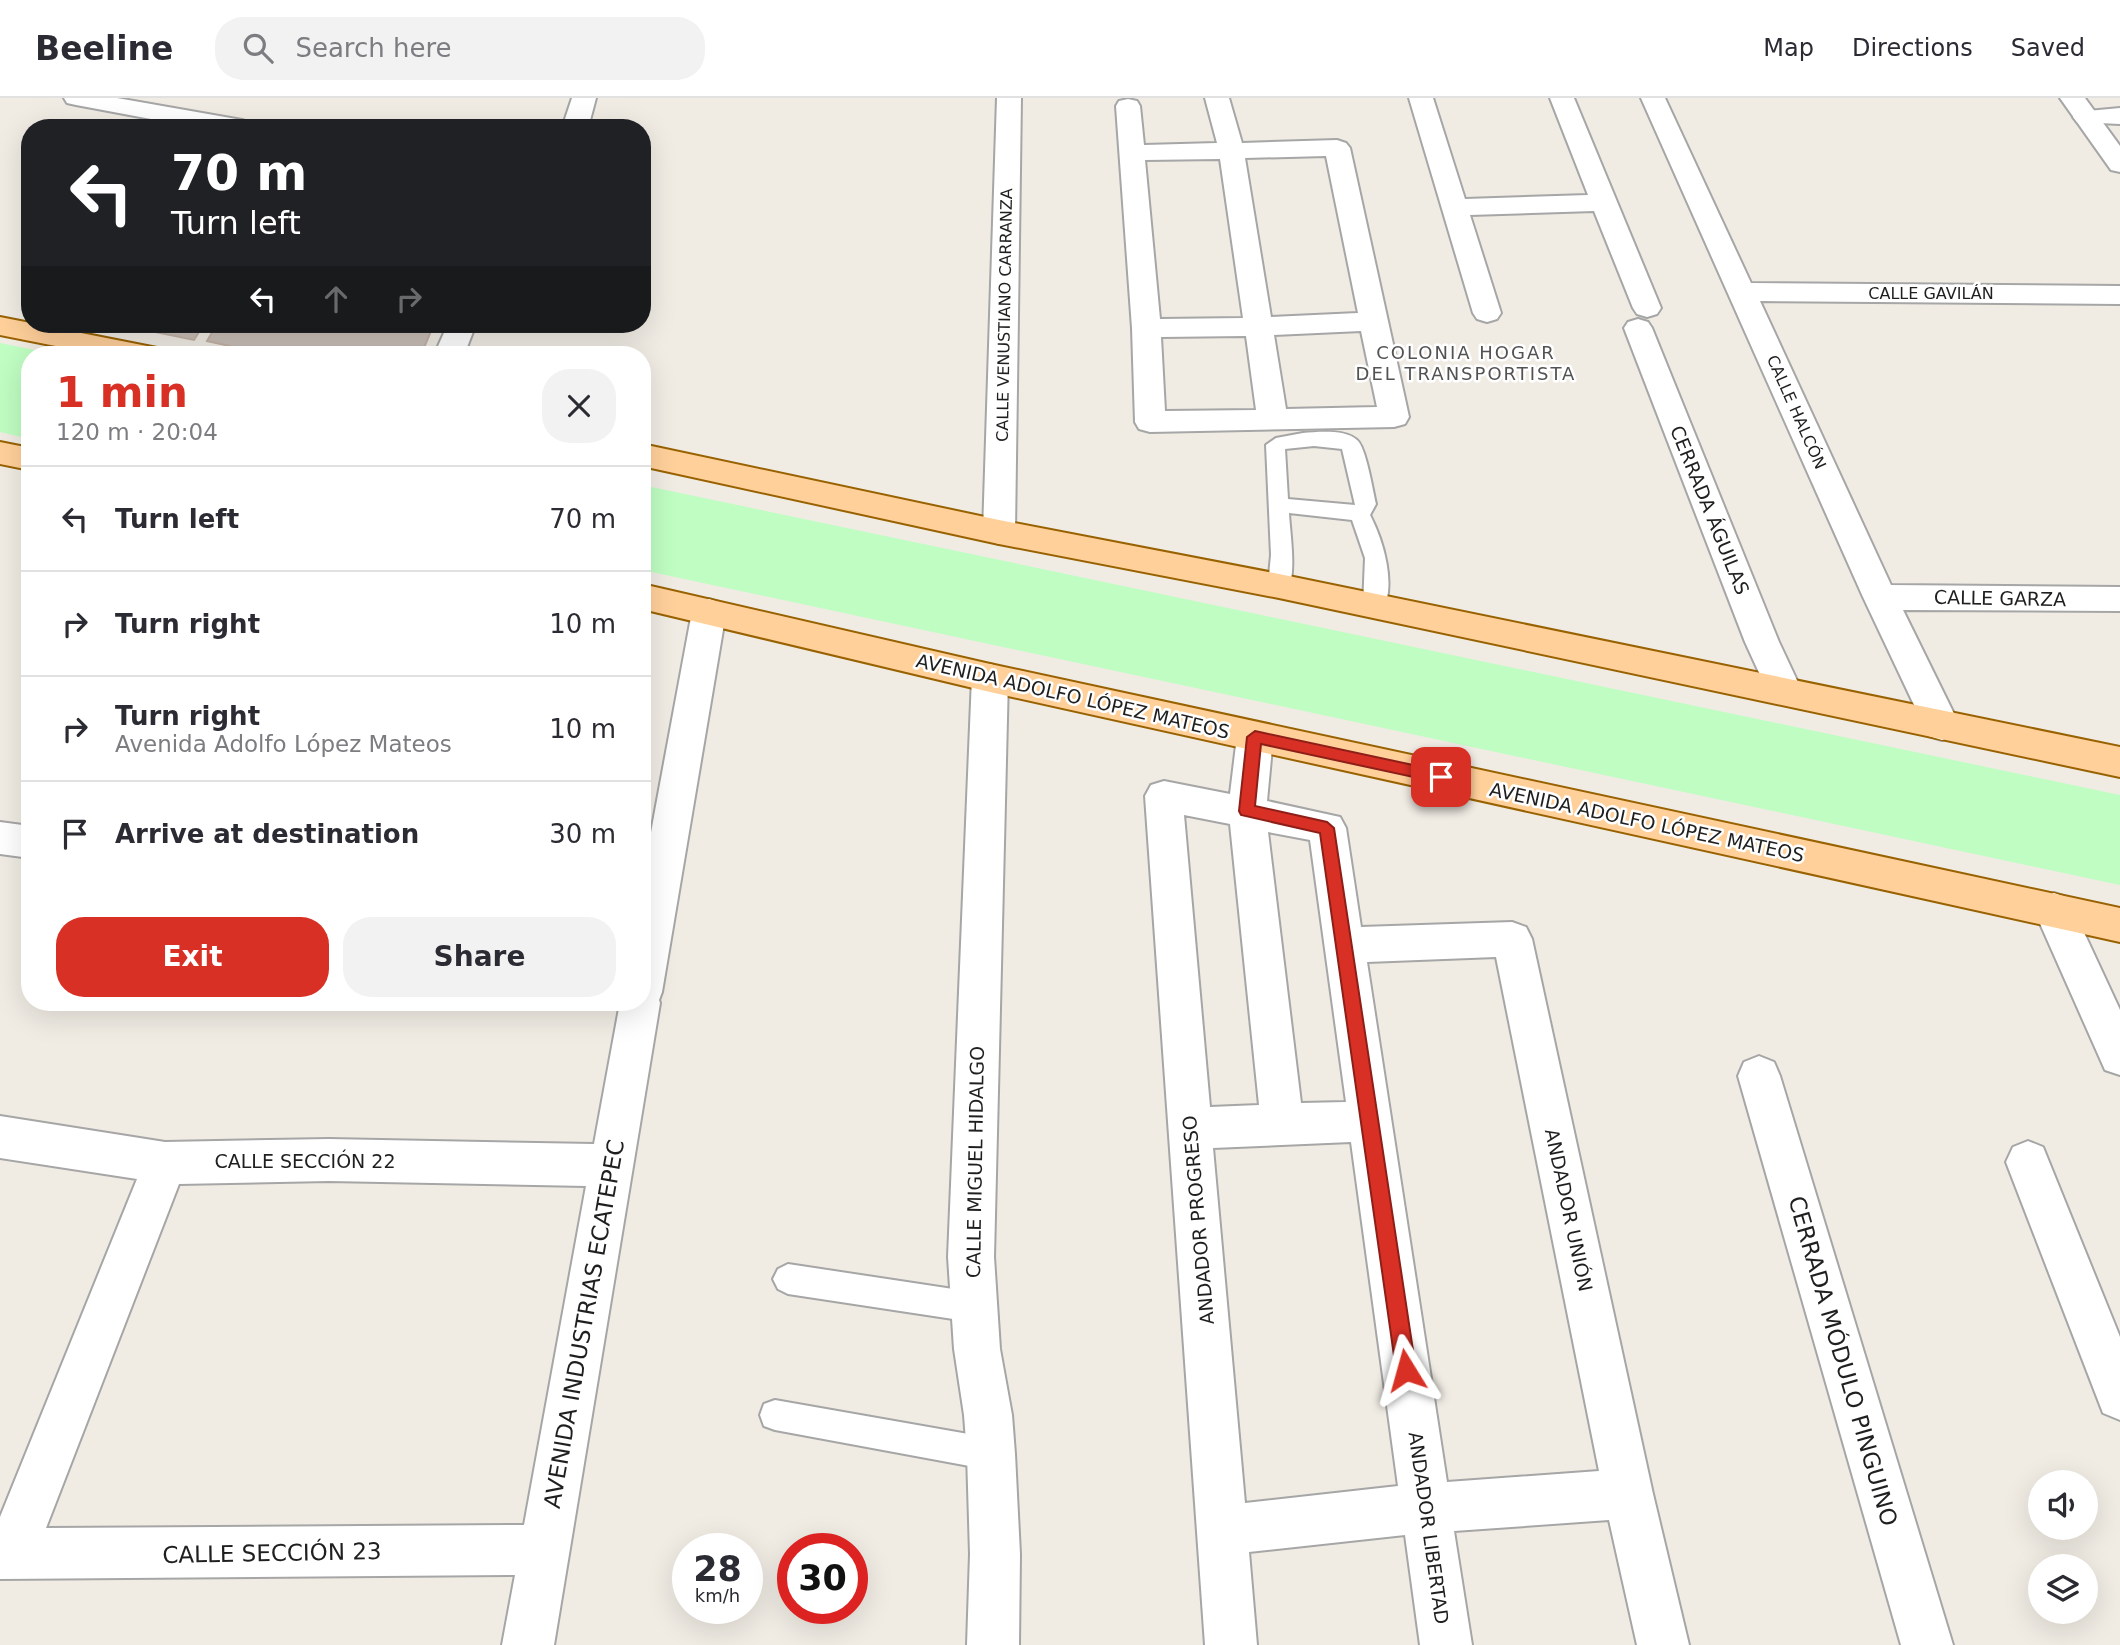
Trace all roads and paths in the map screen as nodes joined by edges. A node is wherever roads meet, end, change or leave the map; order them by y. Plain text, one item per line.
1 (76, 98) edge
2 (584, 98) edge
3 (1009, 98) edge
4 (1217, 98) edge
5 (1421, 98) edge
6 (1562, 98) edge
7 (1653, 98) edge
8 (1128, 106) dead end
9 (2079, 107) edge
10 (2120, 116) edge
11 (192, 119) edge
12 (578, 119) edge
13 (1231, 149) junction
14 (1134, 153) junction
15 (2120, 164) edge
16 (1603, 203) junction
17 (1454, 206) junction
18 (1743, 292) junction
19 (2120, 295) edge
20 (1487, 313) dead end
21 (1374, 321) junction
22 (0, 326) edge
23 (1257, 327) junction
24 (1146, 328) junction
25 (21, 330) edge
26 (36, 333) edge
27 (102, 346) edge
28 (1273, 420) junction
29 (0, 453) edge
30 (21, 457) edge
31 (651, 457) edge
32 (1279, 505) junction
33 (1358, 512) junction
34 (999, 532) junction
35 (1279, 586) junction
36 (1880, 597) junction
37 (651, 598) edge
38 (2120, 599) edge
39 (1374, 606) junction
40 (709, 612) junction
41 (990, 678) junction
42 (1784, 691) junction
43 (1942, 726) junction
44 (1255, 737) junction
45 (2120, 762) edge
46 (1247, 811) junction
47 (0, 838) edge
48 (21, 841) edge
49 (653, 875) edge
50 (651, 896) edge
51 (2054, 910) junction
52 (2120, 925) edge
53 (1344, 945) junction
54 (639, 1011) edge
55 (2120, 1056) edge
56 (1759, 1076) dead end
57 (1371, 1121) junction
58 (1282, 1124) junction
59 (1191, 1128) junction
60 (0, 1137) edge
61 (2028, 1162) dead end
62 (165, 1163) junction
63 (611, 1165) junction
64 (788, 1279) dead end
65 (973, 1307) junction
66 (2120, 1396) edge
67 (775, 1415) dead end
68 (991, 1454) junction
69 (1628, 1494) junction
70 (1426, 1508) junction
71 (1223, 1530) junction
72 (545, 1550) junction
73 (5, 1555) edge
74 (528, 1645) edge
75 (993, 1645) edge
76 (1231, 1645) edge
77 (1446, 1645) edge
78 (1663, 1645) edge
79 (1927, 1645) edge

1 - 11 street
2 - 12 street
3 - 34 street, CALLE VENUSTIANO CARRANZA
4 - 13 street
5 - 17 street
6 - 16 street, CERRADA ÁGUILAS
7 - 18 street, CALLE HALCÓN
8 - 14 street
9 - 10 street
9 - 15 street
13 - 14 street
13 - 21 street
13 - 23 street
14 - 24 street
16 - 17 street
16 - 42 street, CERRADA ÁGUILAS
17 - 20 street
18 - 19 street, CALLE GAVILÁN
18 - 36 street, CALLE HALCÓN
21 - 23 street
21 - 28 street
22 - 25 main road
23 - 24 street
23 - 28 street
24 - 28 street
26 - 27 main road
29 - 30 main road
31 - 34 main road
32 - 33 lane
32 - 33 lane
32 - 35 lane
33 - 39 lane
34 - 35 main road
35 - 39 main road
36 - 38 street, CALLE GARZA
36 - 43 street, CALLE HALCÓN
37 - 40 main road, AVENIDA ADOLFO LÓPEZ MATEOS
39 - 42 main road
40 - 41 main road, AVENIDA ADOLFO LÓPEZ MATEOS
40 - 49 street
41 - 44 main road, AVENIDA ADOLFO LÓPEZ MATEOS
41 - 65 street, CALLE MIGUEL HIDALGO
42 - 43 main road
43 - 45 main road
44 - 46 street
44 - 51 main road, AVENIDA ADOLFO LÓPEZ MATEOS
46 - 53 street, ANDADOR LIBERTAD
46 - 58 street
46 - 59 street, ANDADOR PROGRESO
47 - 48 street
49 - 50 street
51 - 52 main road, AVENIDA ADOLFO LÓPEZ MATEOS
51 - 55 street
53 - 57 street, ANDADOR LIBERTAD
53 - 69 street, ANDADOR UNIÓN
54 - 63 street, AVENIDA INDUSTRIAS ECATEPEC
56 - 79 street, CERRADA MÓDULO PINGUINO
57 - 58 street
57 - 70 street, ANDADOR LIBERTAD
58 - 59 street
59 - 71 street, ANDADOR PROGRESO
60 - 62 street, CALLE SECCIÓN 22
61 - 66 street
62 - 63 street, CALLE SECCIÓN 22
62 - 73 street
63 - 72 street, AVENIDA INDUSTRIAS ECATEPEC
64 - 65 lane
65 - 68 street, CALLE MIGUEL HIDALGO
67 - 68 lane
68 - 75 street, CALLE MIGUEL HIDALGO
69 - 70 street
69 - 78 street, ANDADOR UNIÓN
70 - 71 street
70 - 77 street, ANDADOR LIBERTAD
71 - 76 street, ANDADOR PROGRESO
72 - 73 street, CALLE SECCIÓN 23
72 - 74 street, AVENIDA INDUSTRIAS ECATEPEC

